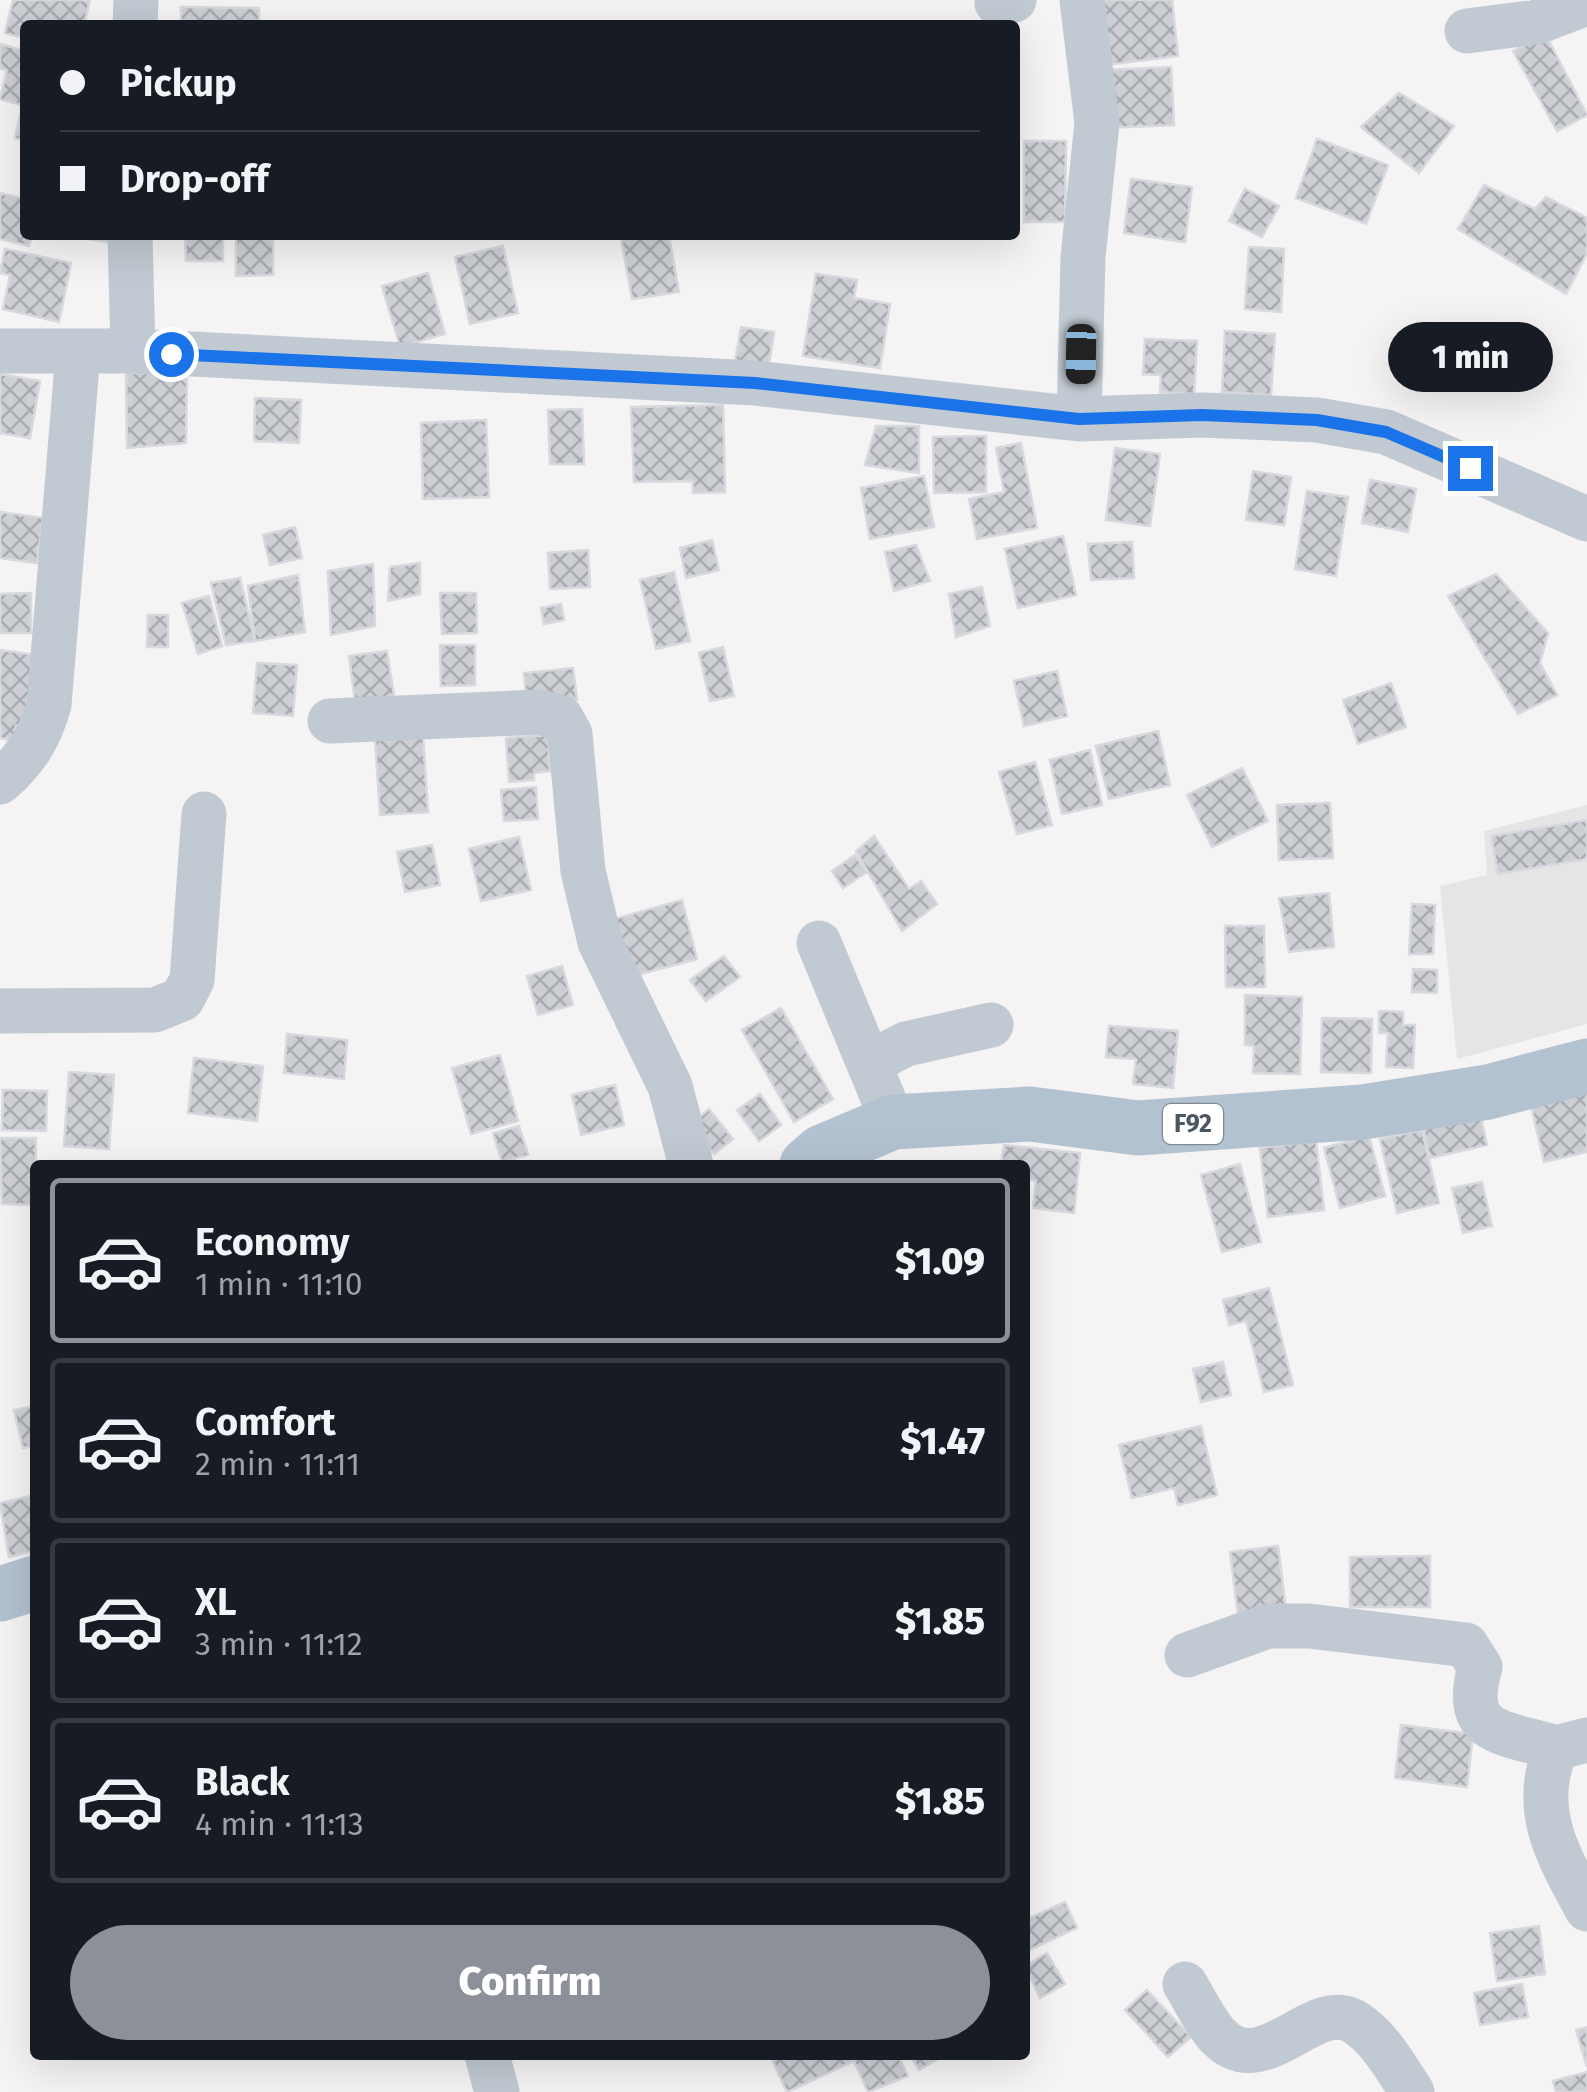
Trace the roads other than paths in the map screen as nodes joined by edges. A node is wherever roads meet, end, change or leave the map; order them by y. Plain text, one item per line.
1 (1082, 0) edge
2 (1587, 3) edge
3 (1467, 31) dead end
4 (130, 240) edge
5 (0, 351) edge
6 (133, 352) junction
7 (78, 353) junction
8 (1079, 419) junction
9 (1587, 519) edge
10 (330, 721) dead end
11 (0, 782) edge
12 (204, 814) dead end
13 (819, 942) dead end
14 (0, 1011) edge
15 (991, 1025) dead end
16 (869, 1063) junction
17 (1587, 1066) edge
18 (893, 1122) junction
19 (690, 1160) edge
20 (812, 1160) edge
21 (30, 1584) edge
22 (0, 1594) edge
23 (1187, 1655) dead end
24 (1571, 1744) edge
25 (1587, 1909) edge
26 (1185, 1984) dead end
27 (487, 2060) edge
28 (497, 2092) edge
29 (1412, 2092) edge

1 - 8 street
2 - 3 street
4 - 6 street
5 - 7 street
6 - 7 street
6 - 8 street
7 - 11 street
8 - 9 street
10 - 19 street
12 - 14 street
13 - 16 street
15 - 16 street
16 - 18 street
17 - 18 main road, F92
18 - 20 main road, F92
21 - 22 main road
23 - 24 street
24 - 25 street
26 - 29 street
27 - 28 street

